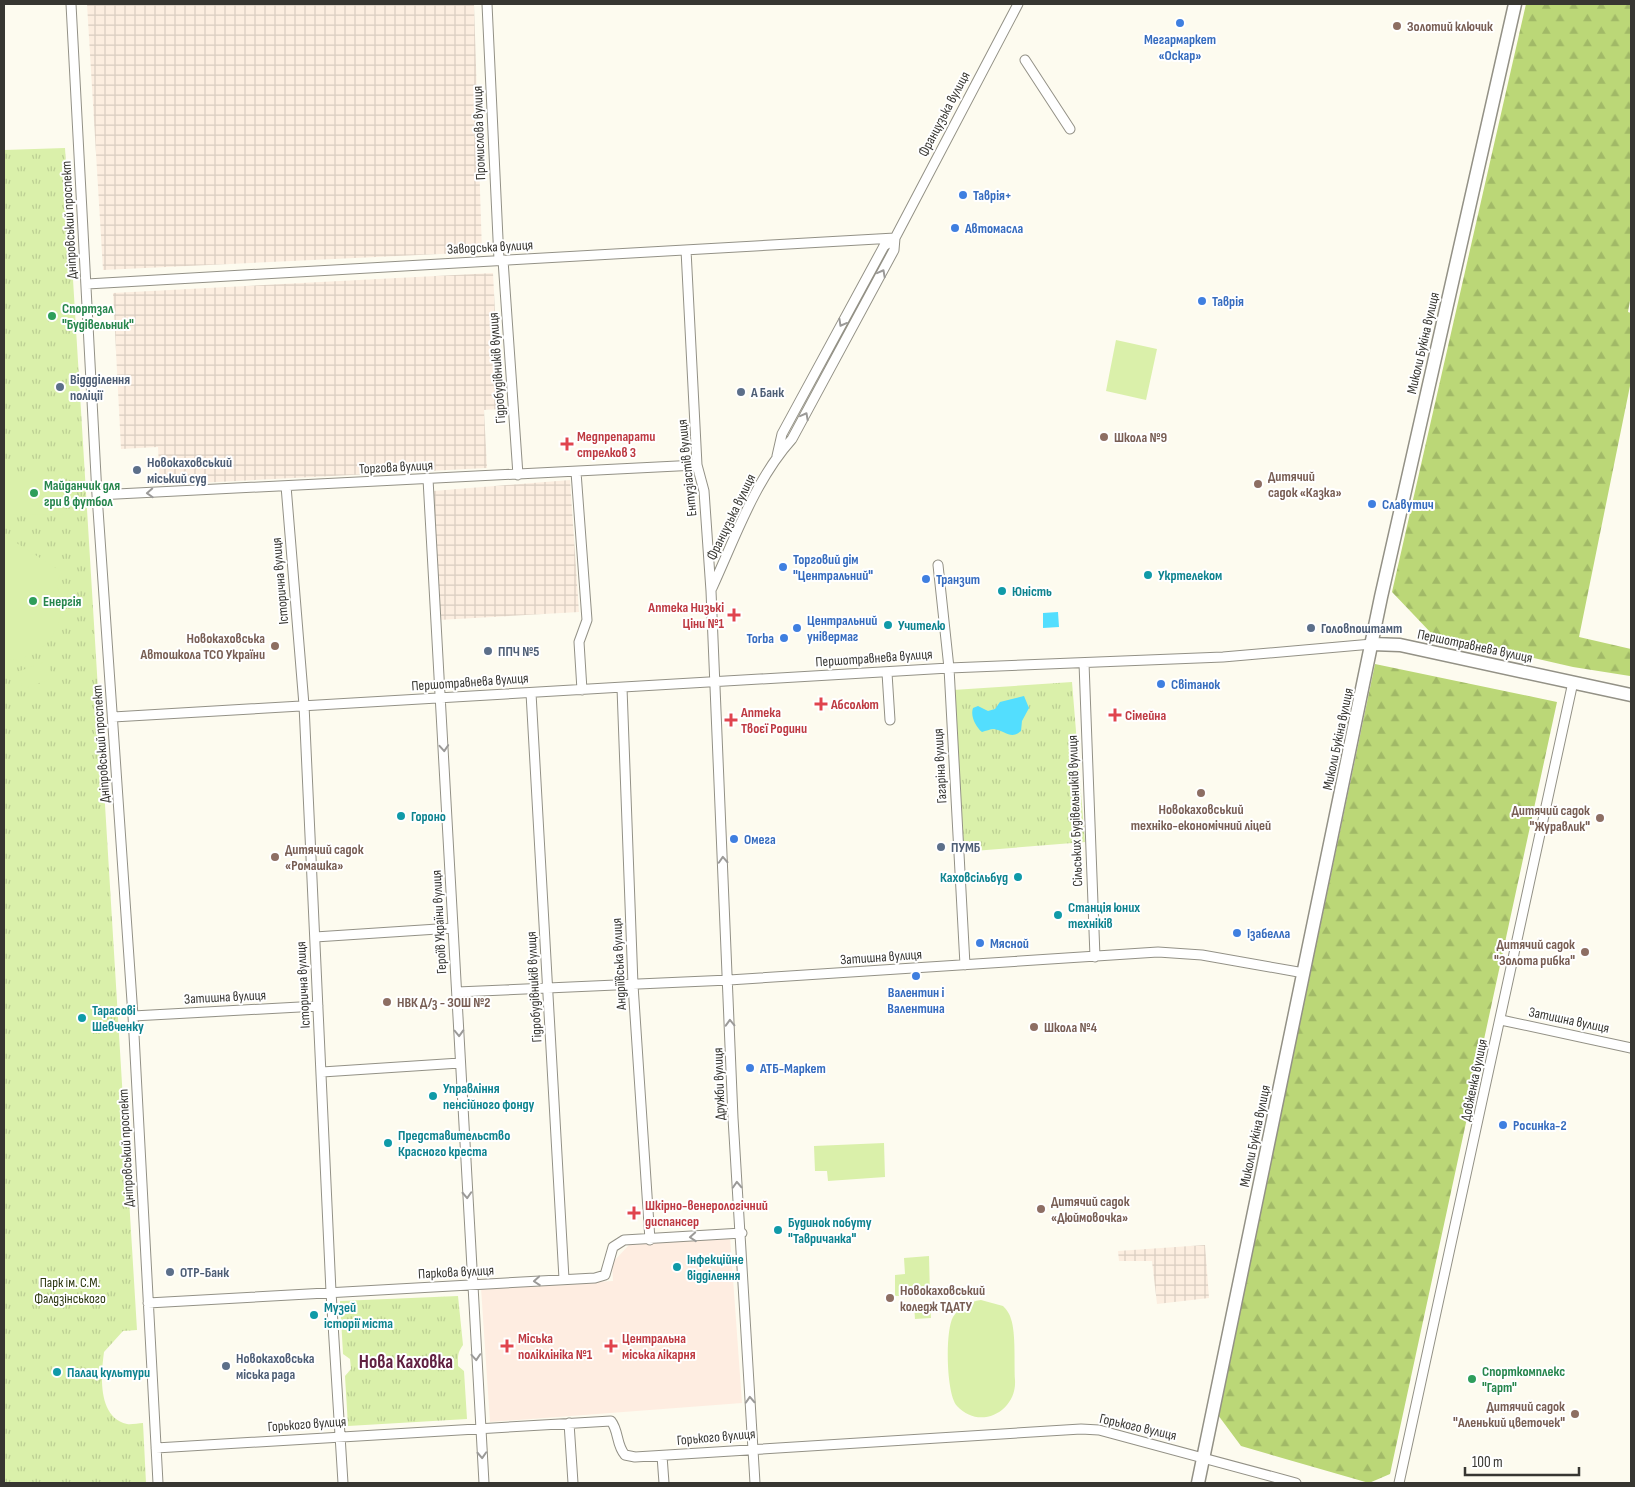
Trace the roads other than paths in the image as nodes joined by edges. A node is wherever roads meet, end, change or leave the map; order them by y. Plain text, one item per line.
1 (71, 4) edge
2 (487, 4) edge
3 (1018, 4) edge
4 (1515, 4) edge
5 (1025, 60) dead end
6 (1070, 129) dead end
7 (894, 238) junction
8 (686, 250) junction
9 (501, 260) junction
10 (87, 284) junction
11 (698, 465) junction
12 (576, 472) junction
13 (518, 475) junction
14 (428, 479) junction
15 (286, 486) junction
16 (97, 495) junction
17 (938, 565) dead end
18 (711, 591) junction
19 (1372, 644) junction
20 (1084, 664) junction
21 (949, 668) junction
22 (887, 673) junction
23 (1573, 682) junction
24 (714, 683) junction
25 (622, 688) junction
26 (582, 690) junction
27 (531, 693) junction
28 (1631, 695) edge
29 (440, 700) junction
30 (304, 705) junction
31 (113, 717) junction
32 (890, 720) dead end
33 (453, 928) junction
34 (315, 937) junction
35 (1095, 957) junction
36 (965, 965) junction
37 (1304, 973) junction
38 (729, 980) junction
39 (633, 985) junction
40 (548, 989) junction
41 (458, 992) junction
42 (318, 1006) junction
43 (133, 1016) junction
44 (1501, 1020) junction
45 (1631, 1048) edge
46 (460, 1063) junction
47 (322, 1072) junction
48 (742, 1233) junction
49 (650, 1240) junction
50 (564, 1279) junction
51 (472, 1285) junction
52 (332, 1292) junction
53 (148, 1302) junction
54 (569, 1423) junction
55 (481, 1428) junction
56 (340, 1436) junction
57 (156, 1448) junction
58 (753, 1448) junction
59 (662, 1456) junction
60 (1205, 1457) junction
61 (158, 1483) edge
62 (343, 1483) edge
63 (484, 1483) edge
64 (572, 1483) edge
65 (664, 1483) edge
66 (755, 1483) edge
67 (1198, 1483) edge
68 (1296, 1483) edge
69 (1399, 1483) edge

1 - 10 street, Дніпровський проспект
2 - 9 street, Промислова вулиця
3 - 7 street, Французька вулиця
4 - 19 street, Миколи Букіна вулиця
5 - 6 street
7 - 8 street, Заводська вулиця
7 - 18 street, Французька вулиця
8 - 9 street, Заводська вулиця
8 - 11 street, Ентузіастів вулиця
9 - 10 street, Заводська вулиця
9 - 13 street, Гідробудівників вулиця
10 - 16 street, Дніпровський проспект
11 - 12 street, Торгова вулиця
11 - 18 street, Ентузіастів вулиця
12 - 13 street, Торгова вулиця
12 - 26 street
13 - 14 street, Торгова вулиця
14 - 15 street, Торгова вулиця
14 - 29 street, Героїв України вулиця
15 -> 16 street, Торгова вулиця
15 - 30 street, Історична вулиця
16 - 31 street, Дніпровський проспект
17 - 21 street, Гагаріна вулиця
18 - 24 street, Ентузіастів вулиця
19 - 20 street, Першотравнева вулиця
19 - 23 street, Першотравнева вулиця
19 - 37 street, Миколи Букіна вулиця
20 - 21 street, Першотравнева вулиця
20 - 35 street, Сільських Будівельників вулиця
21 - 22 street, Першотравнева вулиця
21 - 36 street, Гагаріна вулиця
22 - 24 street, Першотравнева вулиця
22 - 32 street
23 - 28 street, Першотравнева вулиця
23 - 44 street, Довженка вулиця
24 - 25 street, Першотравнева вулиця
38 -> 24 street, Дружби вулиця
25 - 26 street, Першотравнева вулиця
25 - 39 street, Андріївська вулиця
26 - 27 street, Першотравнева вулиця
27 - 29 street, Першотравнева вулиця
27 - 40 street, Гідробудівників вулиця
29 - 30 street, Першотравнева вулиця
29 -> 33 street, Героїв України вулиця
30 - 31 street, Першотравнева вулиця
30 - 34 street, Історична вулиця
31 - 43 street, Дніпровський проспект
33 - 34 street
33 - 41 street, Героїв України вулиця
34 - 42 street, Історична вулиця
35 - 36 street, Затишна вулиця
35 - 37 street, Затишна вулиця
36 - 38 street, Затишна вулиця
37 - 60 street, Миколи Букіна вулиця
38 - 39 street, Затишна вулиця
48 -> 38 street, Дружби вулиця
39 - 40 street, Затишна вулиця
39 - 49 street, Андріївська вулиця
40 - 41 street, Затишна вулиця
40 - 50 street, Гідробудівників вулиця
41 -> 46 street, Героїв України вулиця
42 - 43 street, Затишна вулиця
42 - 47 street, Історична вулиця
43 - 53 street, Дніпровський проспект
44 - 45 street, Затишна вулиця
44 - 69 street, Довженка вулиця
46 - 47 street
46 -> 51 street, Героїв України вулиця
47 - 52 street, Історична вулиця
48 -> 49 street, Паркова вулиця
58 -> 48 street, Дружби вулиця
49 - 50 street, Паркова вулиця
50 -> 51 street, Паркова вулиця
51 - 52 street, Паркова вулиця
51 -> 55 street, Героїв України вулиця
52 - 53 street, Паркова вулиця
52 - 56 street, Історична вулиця
53 - 57 street, Дніпровський проспект
54 - 55 street, Горького вулиця
54 - 59 street, Горького вулиця
54 - 64 street
55 - 56 street, Горького вулиця
55 -> 63 street, Героїв України вулиця
56 - 57 street, Горького вулиця
56 - 62 street, Історична вулиця
57 - 61 street, Дніпровський проспект
58 - 59 street, Горького вулиця
58 - 60 street, Горького вулиця
58 - 66 street, Дружби вулиця
59 - 65 street
60 - 67 street, Миколи Букіна вулиця
60 - 68 street, Горького вулиця

